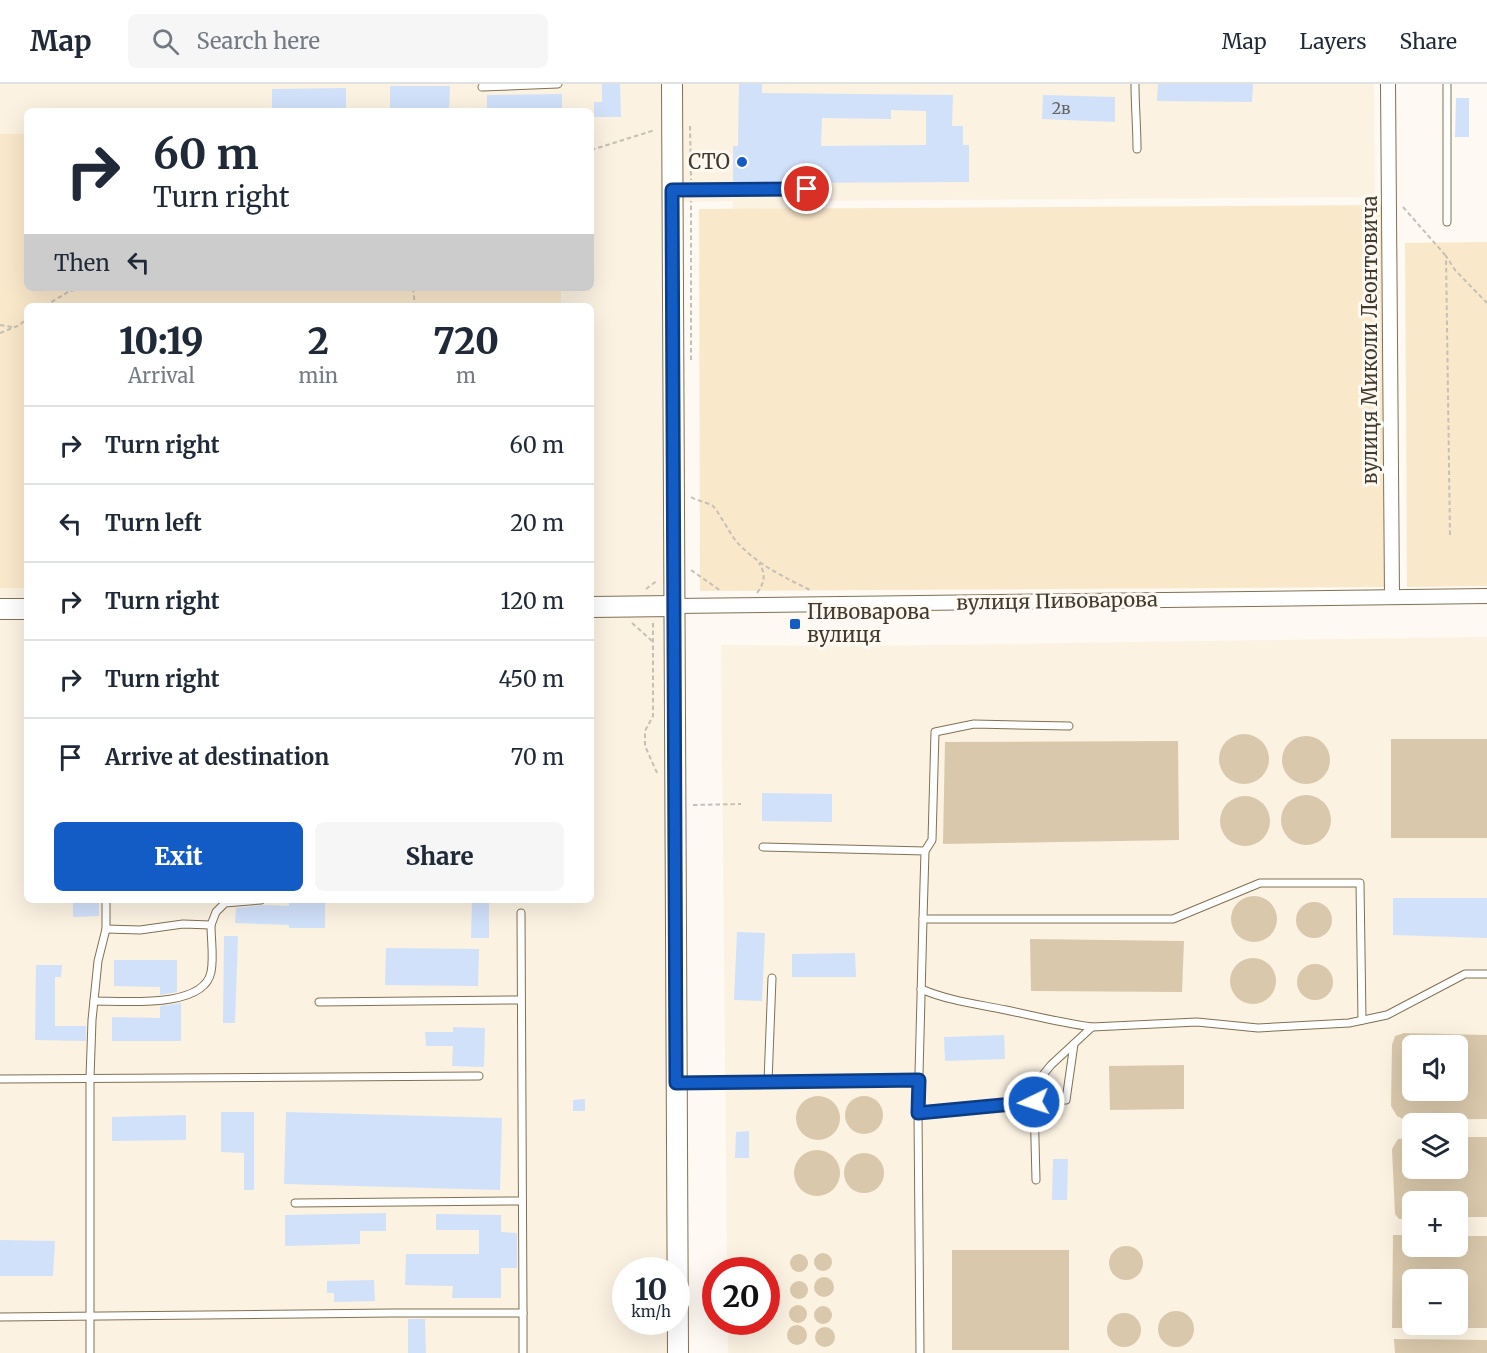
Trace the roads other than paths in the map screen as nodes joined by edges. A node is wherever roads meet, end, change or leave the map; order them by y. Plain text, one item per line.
1 (558, 84) edge
2 (672, 84) edge
3 (1135, 84) edge
4 (1388, 84) edge
5 (1447, 84) edge
6 (482, 87) dead end
7 (1137, 149) dead end
8 (807, 189) dead end
9 (672, 190) junction
10 (1447, 222) dead end
11 (1487, 596) edge
12 (1392, 597) junction
13 (594, 606) edge
14 (674, 606) junction
15 (0, 609) edge
16 (24, 609) edge
17 (1069, 726) dead end
18 (763, 847) dead end
19 (926, 851) junction
20 (106, 903) edge
21 (225, 903) edge
22 (521, 914) dead end
23 (923, 919) junction
24 (211, 926) junction
25 (106, 929) junction
26 (1487, 974) edge
27 (772, 978) dead end
28 (921, 989) junction
29 (520, 1000) junction
30 (94, 1001) junction
31 (320, 1002) dead end
32 (1362, 1020) junction
33 (1092, 1027) junction
34 (1074, 1044) junction
35 (479, 1076) dead end
36 (90, 1078) junction
37 (0, 1079) edge
38 (919, 1080) junction
39 (768, 1082) junction
40 (676, 1083) junction
41 (1034, 1102) junction
42 (1007, 1104) junction
43 (918, 1113) junction
44 (1036, 1180) dead end
45 (522, 1201) junction
46 (295, 1203) dead end
47 (523, 1313) junction
48 (0, 1317) edge
49 (90, 1317) junction
50 (90, 1353) edge
51 (523, 1353) edge
52 (678, 1353) edge
53 (920, 1353) edge

1 - 6 lane
2 - 9 main road
3 - 7 lane
4 - 12 street, вулиця Миколи Леонтовича
5 - 10 lane
8 - 9 lane
9 - 14 main road
11 - 12 street, вулиця Пивоварова
12 - 14 street, вулиця Пивоварова
13 - 14 main road, вулиця Пивоварова
14 - 40 main road
15 - 16 main road
17 - 19 lane
18 - 19 lane
19 - 23 lane
20 - 25 lane
21 - 24 lane
22 - 29 lane
23 - 28 lane
23 - 32 lane
24 - 25 lane
24 - 30 lane
25 - 30 lane
26 - 32 lane
27 - 39 lane
28 - 33 lane
28 - 38 lane
29 - 31 lane
29 - 45 lane
30 - 36 lane
32 - 33 lane
33 - 34 lane
34 - 41 lane
34 - 42 lane
35 - 36 lane
36 - 37 lane
36 - 49 lane
38 - 39 lane
38 - 43 lane
39 - 40 lane
40 - 52 main road
41 - 42 lane
41 - 44 lane
42 - 43 lane
43 - 53 lane
45 - 46 lane
45 - 47 lane
47 - 49 lane
47 - 51 lane
48 - 49 lane
49 - 50 lane

